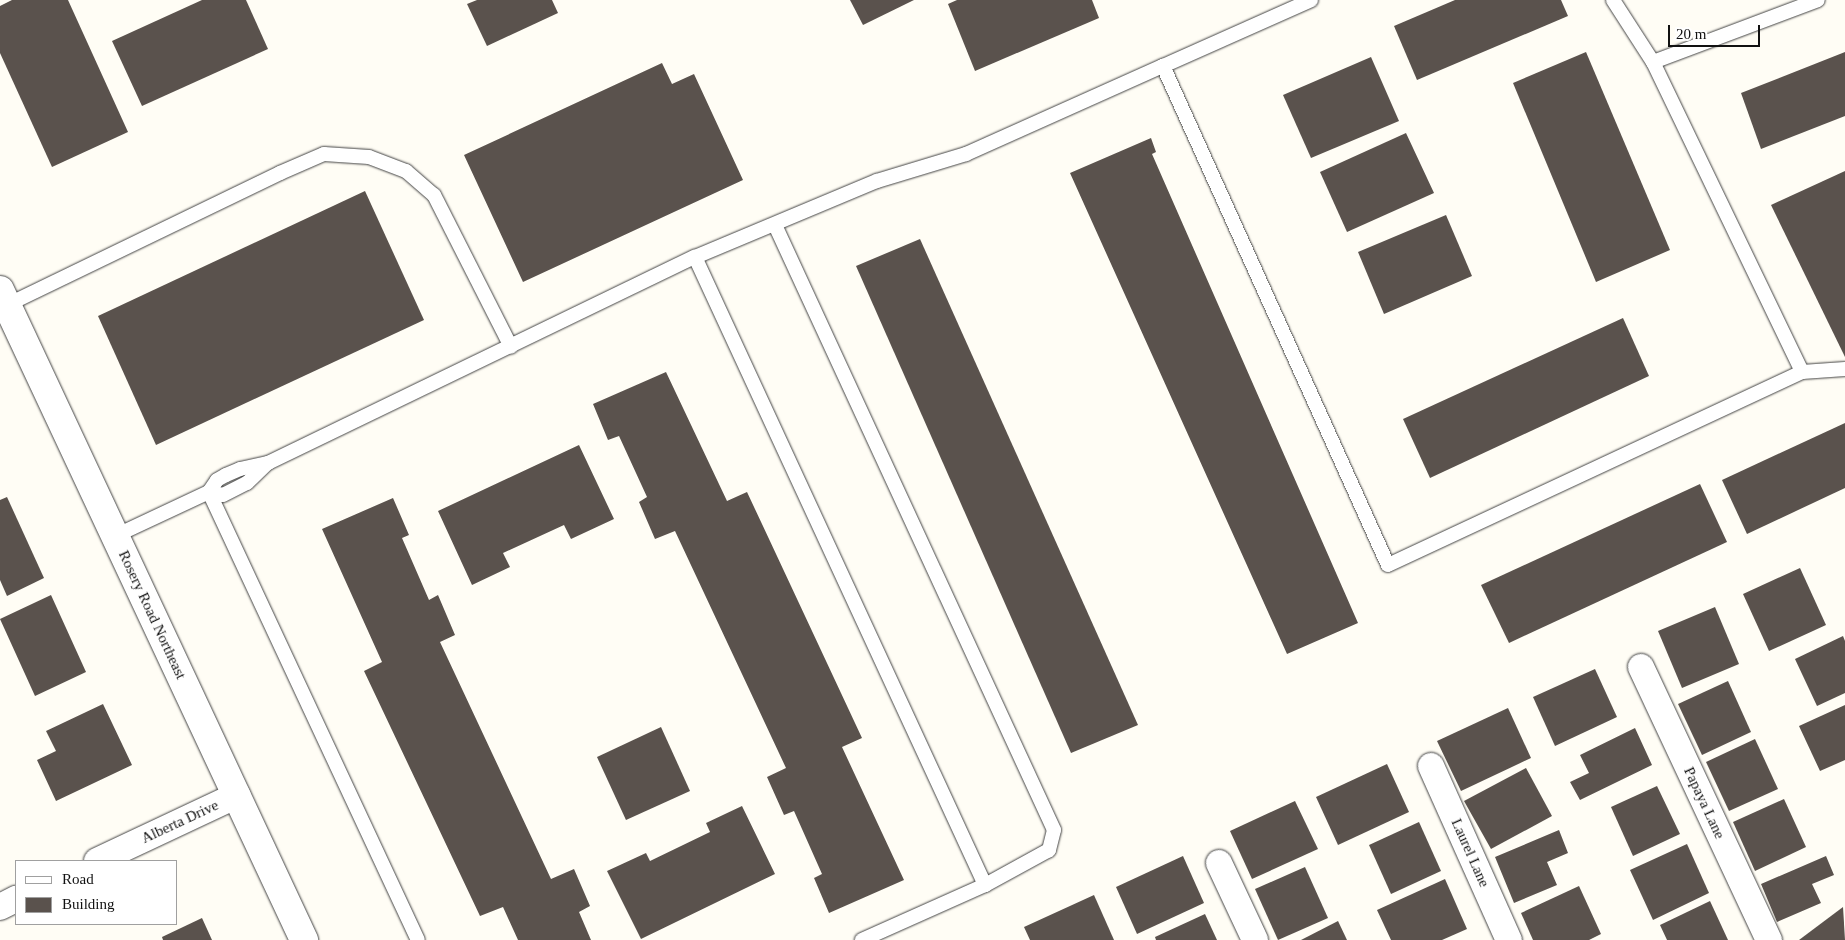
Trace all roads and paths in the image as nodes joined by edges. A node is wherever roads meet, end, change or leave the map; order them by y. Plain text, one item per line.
1 (1311, 0) edge
2 (1613, 0) edge
3 (1818, 0) edge
4 (1653, 62) junction
5 (1163, 66) junction
6 (775, 225) junction
7 (696, 257) junction
8 (3, 297) edge
9 (511, 347) junction
10 (1845, 369) edge
11 (1802, 372) junction
12 (209, 492) junction
13 (115, 536) junction
14 (1641, 667) dead end
15 (1431, 766) dead end
16 (237, 795) junction
17 (99, 860) edge
18 (1219, 863) dead end
19 (985, 884) junction
20 (15, 900) edge
21 (0, 907) edge
22 (304, 940) edge
23 (418, 940) edge
24 (862, 940) edge
25 (1255, 940) edge
26 (1509, 940) edge
27 (1769, 940) edge

1 - 5 lane
2 - 4 lane
3 - 4 lane
4 - 11 lane
5 - 6 lane
5 - 11 lane
6 - 7 lane
6 - 19 lane
7 - 9 lane
7 - 19 lane
8 - 9 lane
8 - 13 street, Rosery Road Northeast
9 - 12 lane
10 - 11 lane
12 - 13 lane
12 - 23 lane
13 - 16 street, Rosery Road Northeast
14 - 27 street, Papaya Lane
15 - 26 street, Laurel Lane
16 - 17 street, Alberta Drive
16 - 22 street, Rosery Road Northeast
18 - 25 street
19 - 24 lane
20 - 21 street

